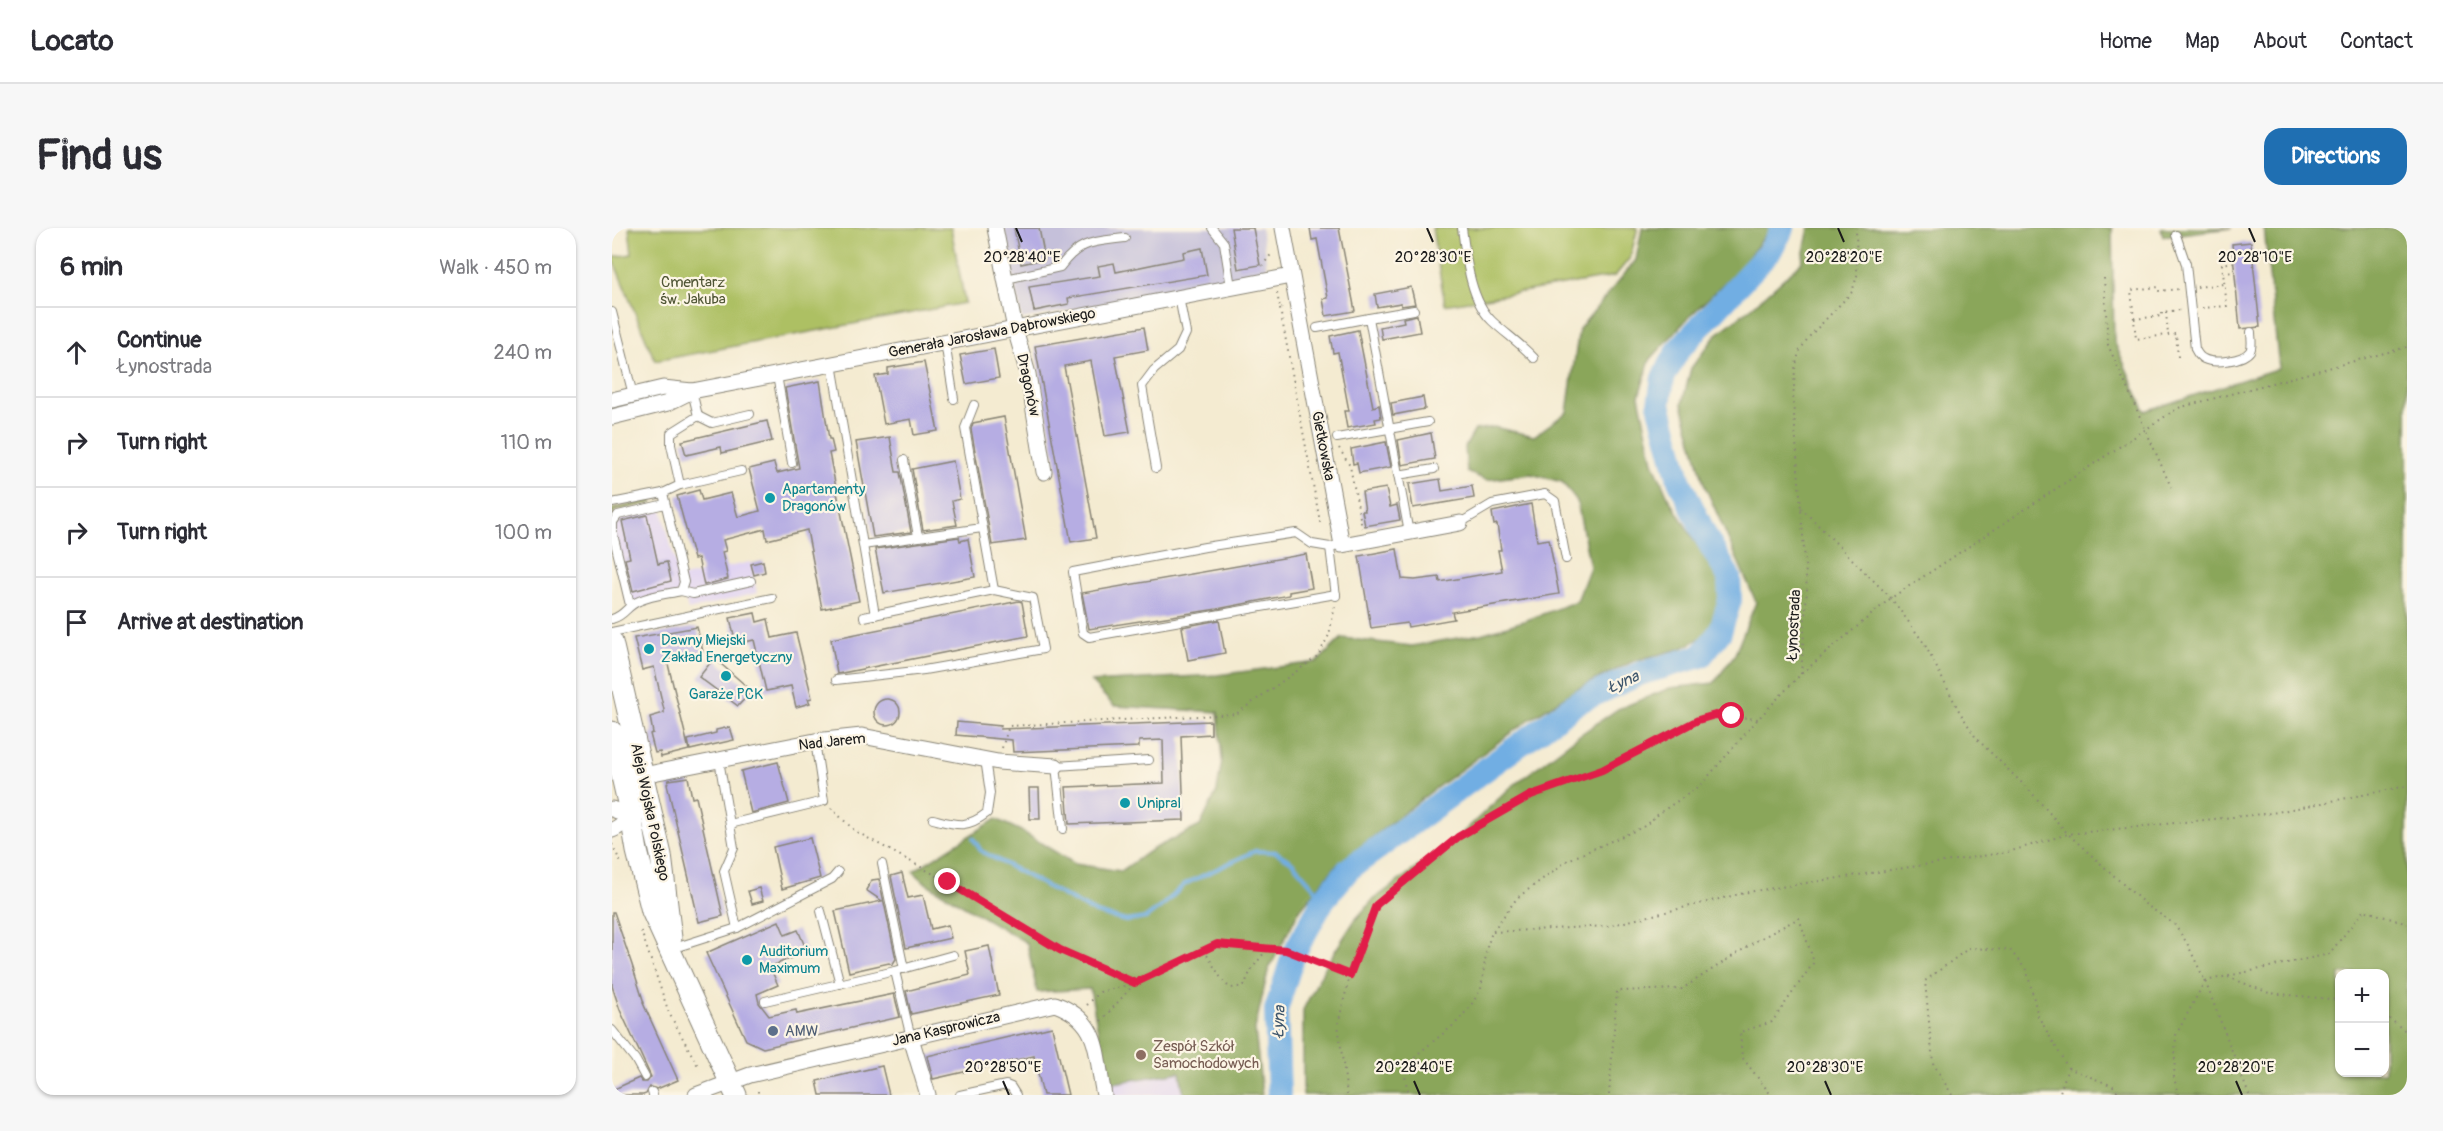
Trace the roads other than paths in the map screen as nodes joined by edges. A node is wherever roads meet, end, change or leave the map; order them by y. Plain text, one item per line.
1 (995, 228) edge
2 (1212, 228) edge
3 (1282, 228) edge
4 (1462, 228) edge
5 (2176, 235) dead end
6 (1125, 238) dead end
7 (1291, 276) junction
8 (1006, 279) junction
9 (1232, 287) junction
10 (1179, 297) junction
11 (1414, 310) dead end
12 (612, 312) edge
13 (1369, 318) junction
14 (1317, 328) dead end
15 (1016, 329) junction
16 (2251, 332) dead end
17 (945, 342) junction
18 (1534, 358) dead end
19 (832, 364) junction
20 (777, 375) junction
21 (692, 391) junction
22 (633, 395) junction
23 (954, 399) dead end
24 (612, 400) edge
25 (974, 405) dead end
26 (750, 414) dead end
27 (698, 416) junction
28 (612, 417) edge
29 (1428, 422) dead end
30 (1390, 429) junction
31 (1337, 438) road end
32 (904, 459) dead end
33 (792, 463) dead end
34 (1156, 468) dead end
35 (1434, 469) dead end
36 (741, 471) dead end
37 (1044, 472) dead end
38 (1398, 475) junction
39 (680, 485) junction
40 (663, 493) junction
41 (612, 503) edge
42 (665, 504) junction
43 (1460, 523) joint
44 (982, 528) junction
45 (613, 530) edge
46 (1409, 533) junction
47 (918, 536) junction
48 (863, 545) junction
49 (1336, 546) junction
50 (1566, 559) dead end
51 (751, 581) dead end
52 (994, 590) junction
53 (681, 591) junction
54 (772, 598) dead end
55 (630, 605) junction
56 (875, 615) junction
57 (864, 617) dead end
58 (612, 619) edge
59 (612, 632) edge
60 (612, 642) edge
61 (836, 680) dead end
62 (612, 732) edge
63 (815, 741) junction
64 (719, 760) junction
65 (1149, 760) dead end
66 (991, 761) junction
67 (1056, 766) junction
68 (643, 775) junction
69 (632, 812) edge
70 (933, 819) dead end
71 (730, 824) junction
72 (1063, 829) dead end
73 (612, 830) edge
74 (882, 864) dead end
75 (838, 872) dead end
76 (820, 911) dead end
77 (737, 928) junction
78 (671, 949) junction
79 (953, 955) dead end
80 (900, 970) junction
81 (840, 984) junction
82 (765, 1000) dead end
83 (612, 1030) edge
84 (911, 1038) junction
85 (645, 1077) dead end
86 (733, 1089) edge
87 (984, 1092) edge
88 (696, 1095) edge
89 (928, 1095) edge
90 (960, 1095) edge
91 (1016, 1095) edge
92 (1104, 1095) edge

1 - 8 street, Dragonów
2 - 9 lane
3 - 7 street, Gietkowska
4 - 18 lane
5 - 16 lane
6 - 8 lane
7 - 9 street, Generała Jarosława Dąbrowskiego
7 - 49 street, Gietkowska
8 - 15 street, Dragonów
9 - 10 street, Generała Jarosława Dąbrowskiego
10 - 15 street, Generała Jarosława Dąbrowskiego
10 - 34 lane
11 - 13 lane
12 - 22 lane
13 - 14 lane
13 - 30 lane
15 - 17 street, Generała Jarosława Dąbrowskiego
15 - 37 street, Dragonów
17 - 19 street, Generała Jarosława Dąbrowskiego
17 - 23 lane
19 - 20 street, Generała Jarosława Dąbrowskiego
19 - 48 lane
20 - 21 street, Generała Jarosława Dąbrowskiego
20 - 33 lane
21 - 22 street, Generała Jarosława Dąbrowskiego
21 - 27 lane
21 - 28 street, Generała Jarosława Dąbrowskiego
22 - 24 street, Generała Jarosława Dąbrowskiego
25 - 44 lane
26 - 27 lane
27 - 39 lane
29 - 30 lane
30 - 31 lane
30 - 38 lane
32 - 47 lane
35 - 38 lane
36 - 39 lane
38 - 46 lane
39 - 40 lane
40 - 41 lane
40 - 42 lane
42 - 45 lane
42 - 53 lane
43 - 46 street
43 - 50 lane
44 - 47 lane
44 - 52 lane
45 - 55 lane
46 - 49 street
47 - 48 lane
48 - 56 lane
49 - 49 lane
51 - 53 lane
52 - 56 lane
52 - 61 lane
53 - 55 lane
54 - 59 lane
55 - 58 lane
56 - 57 lane
60 - 68 main road, Aleja Wojska Polskiego
62 - 69 main road, Aleja Wojska Polskiego
63 - 64 street, Nad Jarem
63 - 66 street, Nad Jarem
63 - 71 lane
64 - 68 street, Nad Jarem
64 - 71 lane
65 - 67 lane
66 - 67 street, Nad Jarem
66 - 70 lane
67 - 72 lane
68 - 69 main road, Aleja Wojska Polskiego
69 - 73 street
69 - 78 main road, Aleja Wojska Polskiego
71 - 77 lane
74 - 80 lane
75 - 77 lane
76 - 81 lane
77 - 78 lane
78 - 86 main road, Aleja Wojska Polskiego
79 - 80 lane
80 - 81 lane
80 - 84 lane
81 - 82 lane
83 - 85 lane
84 - 86 street, Jana Kasprowicza
84 - 89 street
84 - 92 street, Jana Kasprowicza
86 - 88 street, Jana Kasprowicza
87 - 90 lane
87 - 91 lane

